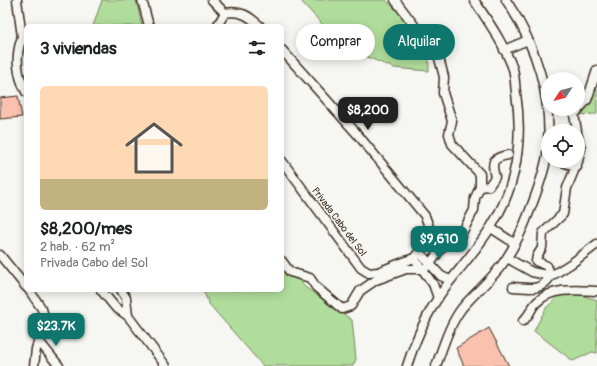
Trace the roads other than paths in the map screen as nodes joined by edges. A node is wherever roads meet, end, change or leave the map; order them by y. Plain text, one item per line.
1 (18, 0) edge
2 (142, 0) edge
3 (212, 0) edge
4 (394, 0) edge
5 (474, 0) edge
6 (506, 0) edge
7 (225, 13) junction
8 (148, 24) edge
9 (219, 24) edge
10 (258, 24) edge
11 (24, 39) edge
12 (528, 40) junction
13 (504, 50) junction
14 (284, 52) edge
15 (597, 70) edge
16 (24, 87) edge
17 (547, 124) edge
18 (576, 124) edge
19 (508, 155) dead end
20 (284, 164) edge
21 (544, 168) edge
22 (576, 168) edge
23 (480, 187) junction
24 (491, 228) junction
25 (514, 243) junction
26 (597, 244) edge
27 (0, 255) edge
28 (416, 255) junction
29 (507, 258) junction
30 (284, 264) edge
31 (427, 267) junction
32 (551, 276) junction
33 (450, 280) junction
34 (545, 284) junction
35 (24, 285) edge
36 (513, 288) dead end
37 (597, 291) edge
38 (30, 292) edge
39 (103, 292) edge
40 (122, 292) edge
41 (546, 296) junction
42 (438, 298) junction
43 (128, 316) junction
44 (523, 321) dead end
45 (38, 340) junction
46 (34, 366) edge
47 (59, 366) edge
48 (166, 366) edge
49 (408, 366) edge
50 (436, 366) edge

1 - 11 street
2 - 8 street
3 - 7 street
4 - 23 street
5 - 13 street
6 - 12 street
7 - 9 street
7 - 10 street
11 - 16 street
12 - 13 street
12 - 17 street
13 - 24 street
14 - 28 street
15 - 18 street
19 - 23 street
20 - 28 street, Privada Cabo del Sol
21 - 25 street
22 - 32 street
23 - 31 street
24 - 25 street
24 - 33 street
25 - 29 street
26 - 32 street
27 - 35 street
28 - 31 street
29 - 32 street
29 - 50 street
30 - 31 street
31 - 33 street
31 - 42 street
32 - 34 street
33 - 42 street
34 - 36 street
34 - 41 street
37 - 41 street
38 - 45 street
39 - 43 street
40 - 43 street
41 - 44 street
42 - 49 street
43 - 48 street
45 - 46 street
45 - 47 street

